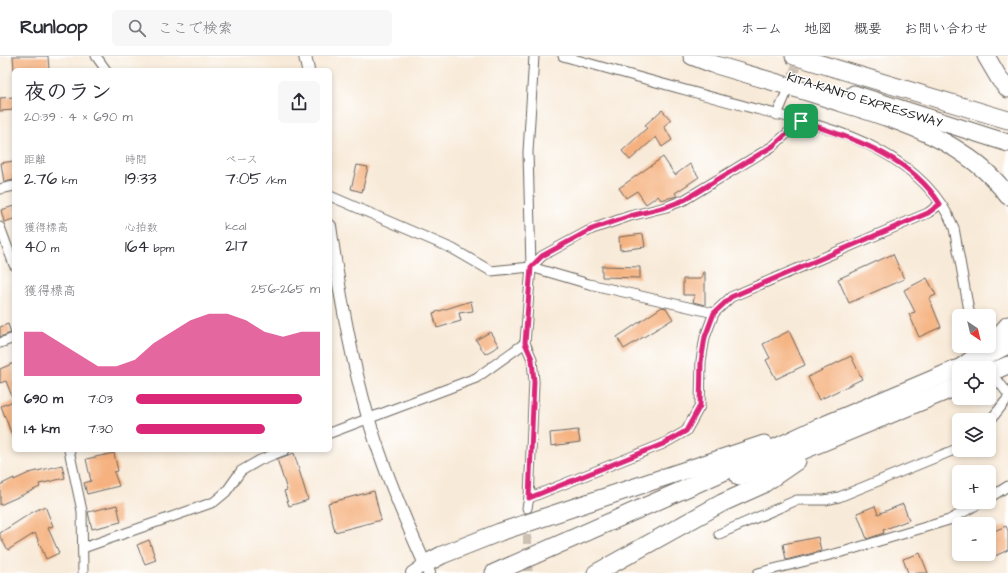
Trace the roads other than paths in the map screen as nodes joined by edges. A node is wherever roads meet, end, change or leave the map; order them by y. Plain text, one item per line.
1 (96, 56) edge
2 (306, 56) edge
3 (534, 56) edge
4 (563, 56) edge
5 (692, 56) edge
6 (722, 56) edge
7 (794, 56) edge
8 (986, 56) edge
9 (105, 68) edge
10 (308, 68) edge
11 (1008, 89) edge
12 (785, 96) tunnel mouth
13 (777, 115) junction
14 (1008, 120) edge
15 (801, 121) junction
16 (1008, 143) edge
17 (12, 186) edge
18 (0, 189) edge
19 (1008, 196) edge
20 (332, 197) edge
21 (940, 204) junction
22 (0, 227) edge
23 (332, 239) edge
24 (12, 260) edge
25 (531, 267) junction
26 (969, 309) edge
27 (714, 313) junction
28 (1008, 325) edge
29 (12, 339) edge
30 (0, 343) edge
31 (525, 343) junction
32 (1008, 345) edge
33 (970, 361) edge
34 (975, 361) edge
35 (1001, 370) edge
36 (952, 372) edge
37 (952, 388) edge
38 (1008, 394) edge
39 (1008, 398) edge
40 (875, 412) junction
41 (996, 413) edge
42 (368, 418) junction
43 (817, 428) junction
44 (332, 432) edge
45 (824, 443) junction
46 (952, 451) edge
47 (69, 452) edge
48 (280, 452) edge
49 (1008, 486) edge
50 (996, 494) edge
51 (529, 498) junction
52 (527, 508) tunnel mouth
53 (970, 509) edge
54 (719, 534) dead end
55 (83, 548) junction
56 (422, 570) edge
57 (83, 573) edge
58 (494, 573) edge
59 (520, 573) edge
60 (596, 573) edge
61 (758, 573) edge

1 - 9 street
2 - 10 street
3 - 25 street
4 - 13 street
5 - 19 highway
6 - 16 highway, KITA-KANTO EXPRESSWAY
7 - 14 highway, KITA-KANTO EXPRESSWAY
8 - 11 highway
12 - 13 street
13 - 15 street
15 - 21 street
15 - 25 street
17 - 18 street
20 - 25 street
21 - 26 street
21 - 27 street
22 - 24 street
23 - 42 street
25 - 27 street
25 - 31 street
27 - 51 street
28 - 33 highway
29 - 30 street
31 - 42 street
31 - 51 street
32 - 34 highway
35 - 38 street
36 - 40 highway
37 - 40 highway
39 - 41 street
40 - 43 highway
40 - 45 highway
42 - 44 street
42 - 56 street
43 - 56 highway
43 - 58 highway
45 - 59 highway
45 - 60 highway
46 - 54 street
47 - 55 street
48 - 55 street
49 - 50 street
51 - 52 street
53 - 61 street
55 - 57 street

